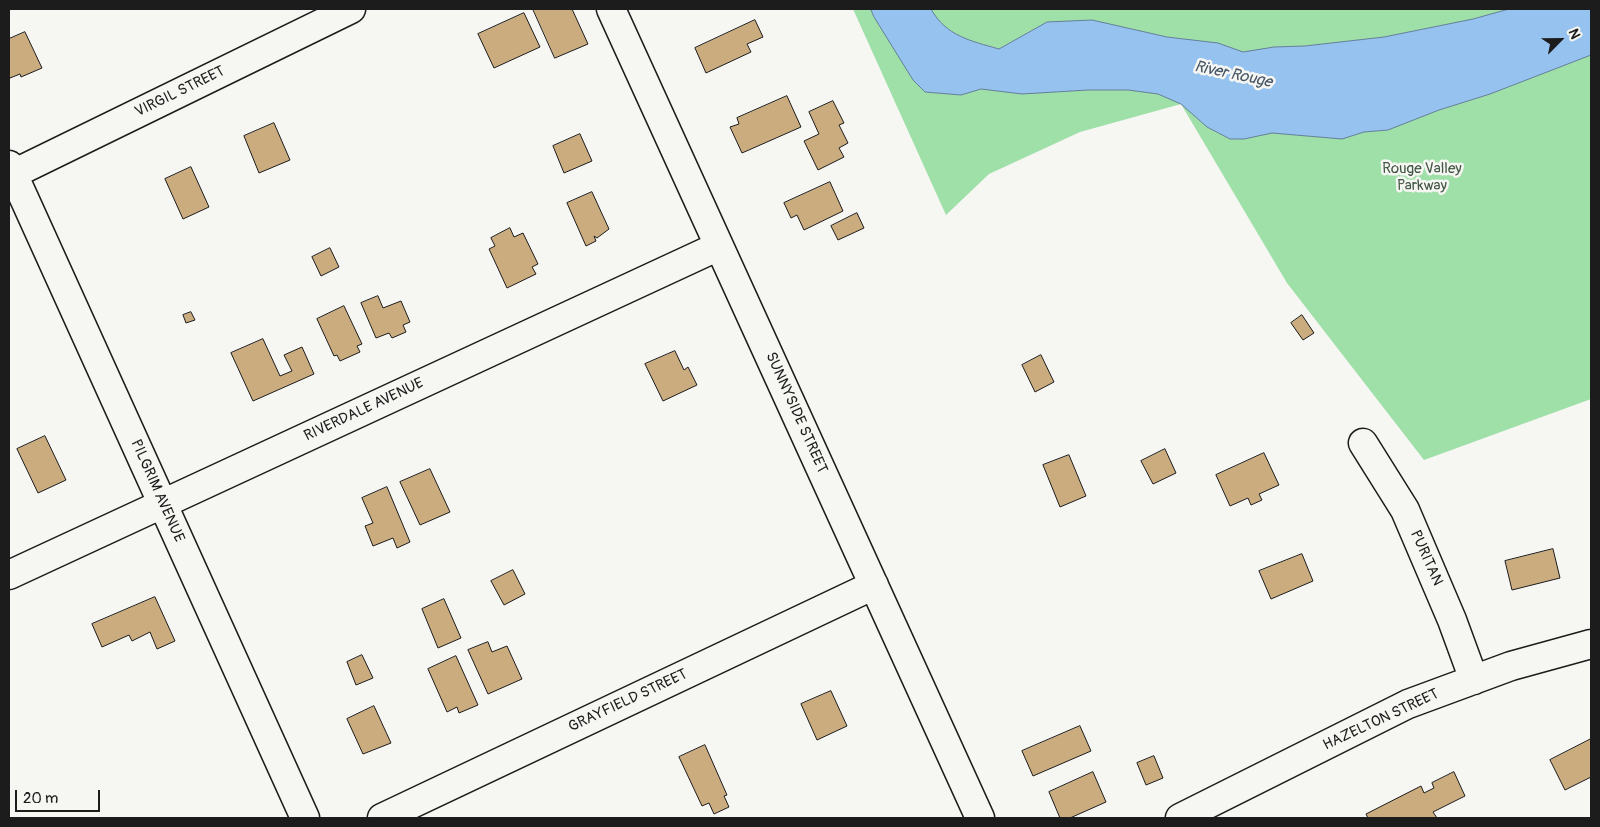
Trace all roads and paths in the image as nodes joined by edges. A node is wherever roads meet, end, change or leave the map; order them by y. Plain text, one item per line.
1 (351, 9) edge
2 (612, 9) edge
3 (10, 172) edge
4 (720, 246) junction
5 (1363, 443) dead end
6 (163, 503) junction
7 (9, 574) edge
8 (874, 585) junction
9 (1591, 644) edge
10 (1474, 680) junction
11 (305, 818) edge
12 (382, 818) edge
13 (980, 818) edge
14 (1180, 818) edge

1 - 3 street, VIRGIL STREET
2 - 4 street, SUNNYSIDE STREET
3 - 6 street, PILGRIM AVENUE
4 - 6 street, RIVERDALE AVENUE
4 - 8 street, SUNNYSIDE STREET
5 - 10 street, PURITAN
6 - 7 street, RIVERDALE AVENUE
6 - 11 street, PILGRIM AVENUE
8 - 12 street, GRAYFIELD STREET
8 - 13 street, SUNNYSIDE STREET
9 - 10 street, HAZELTON STREET
10 - 14 street, HAZELTON STREET

